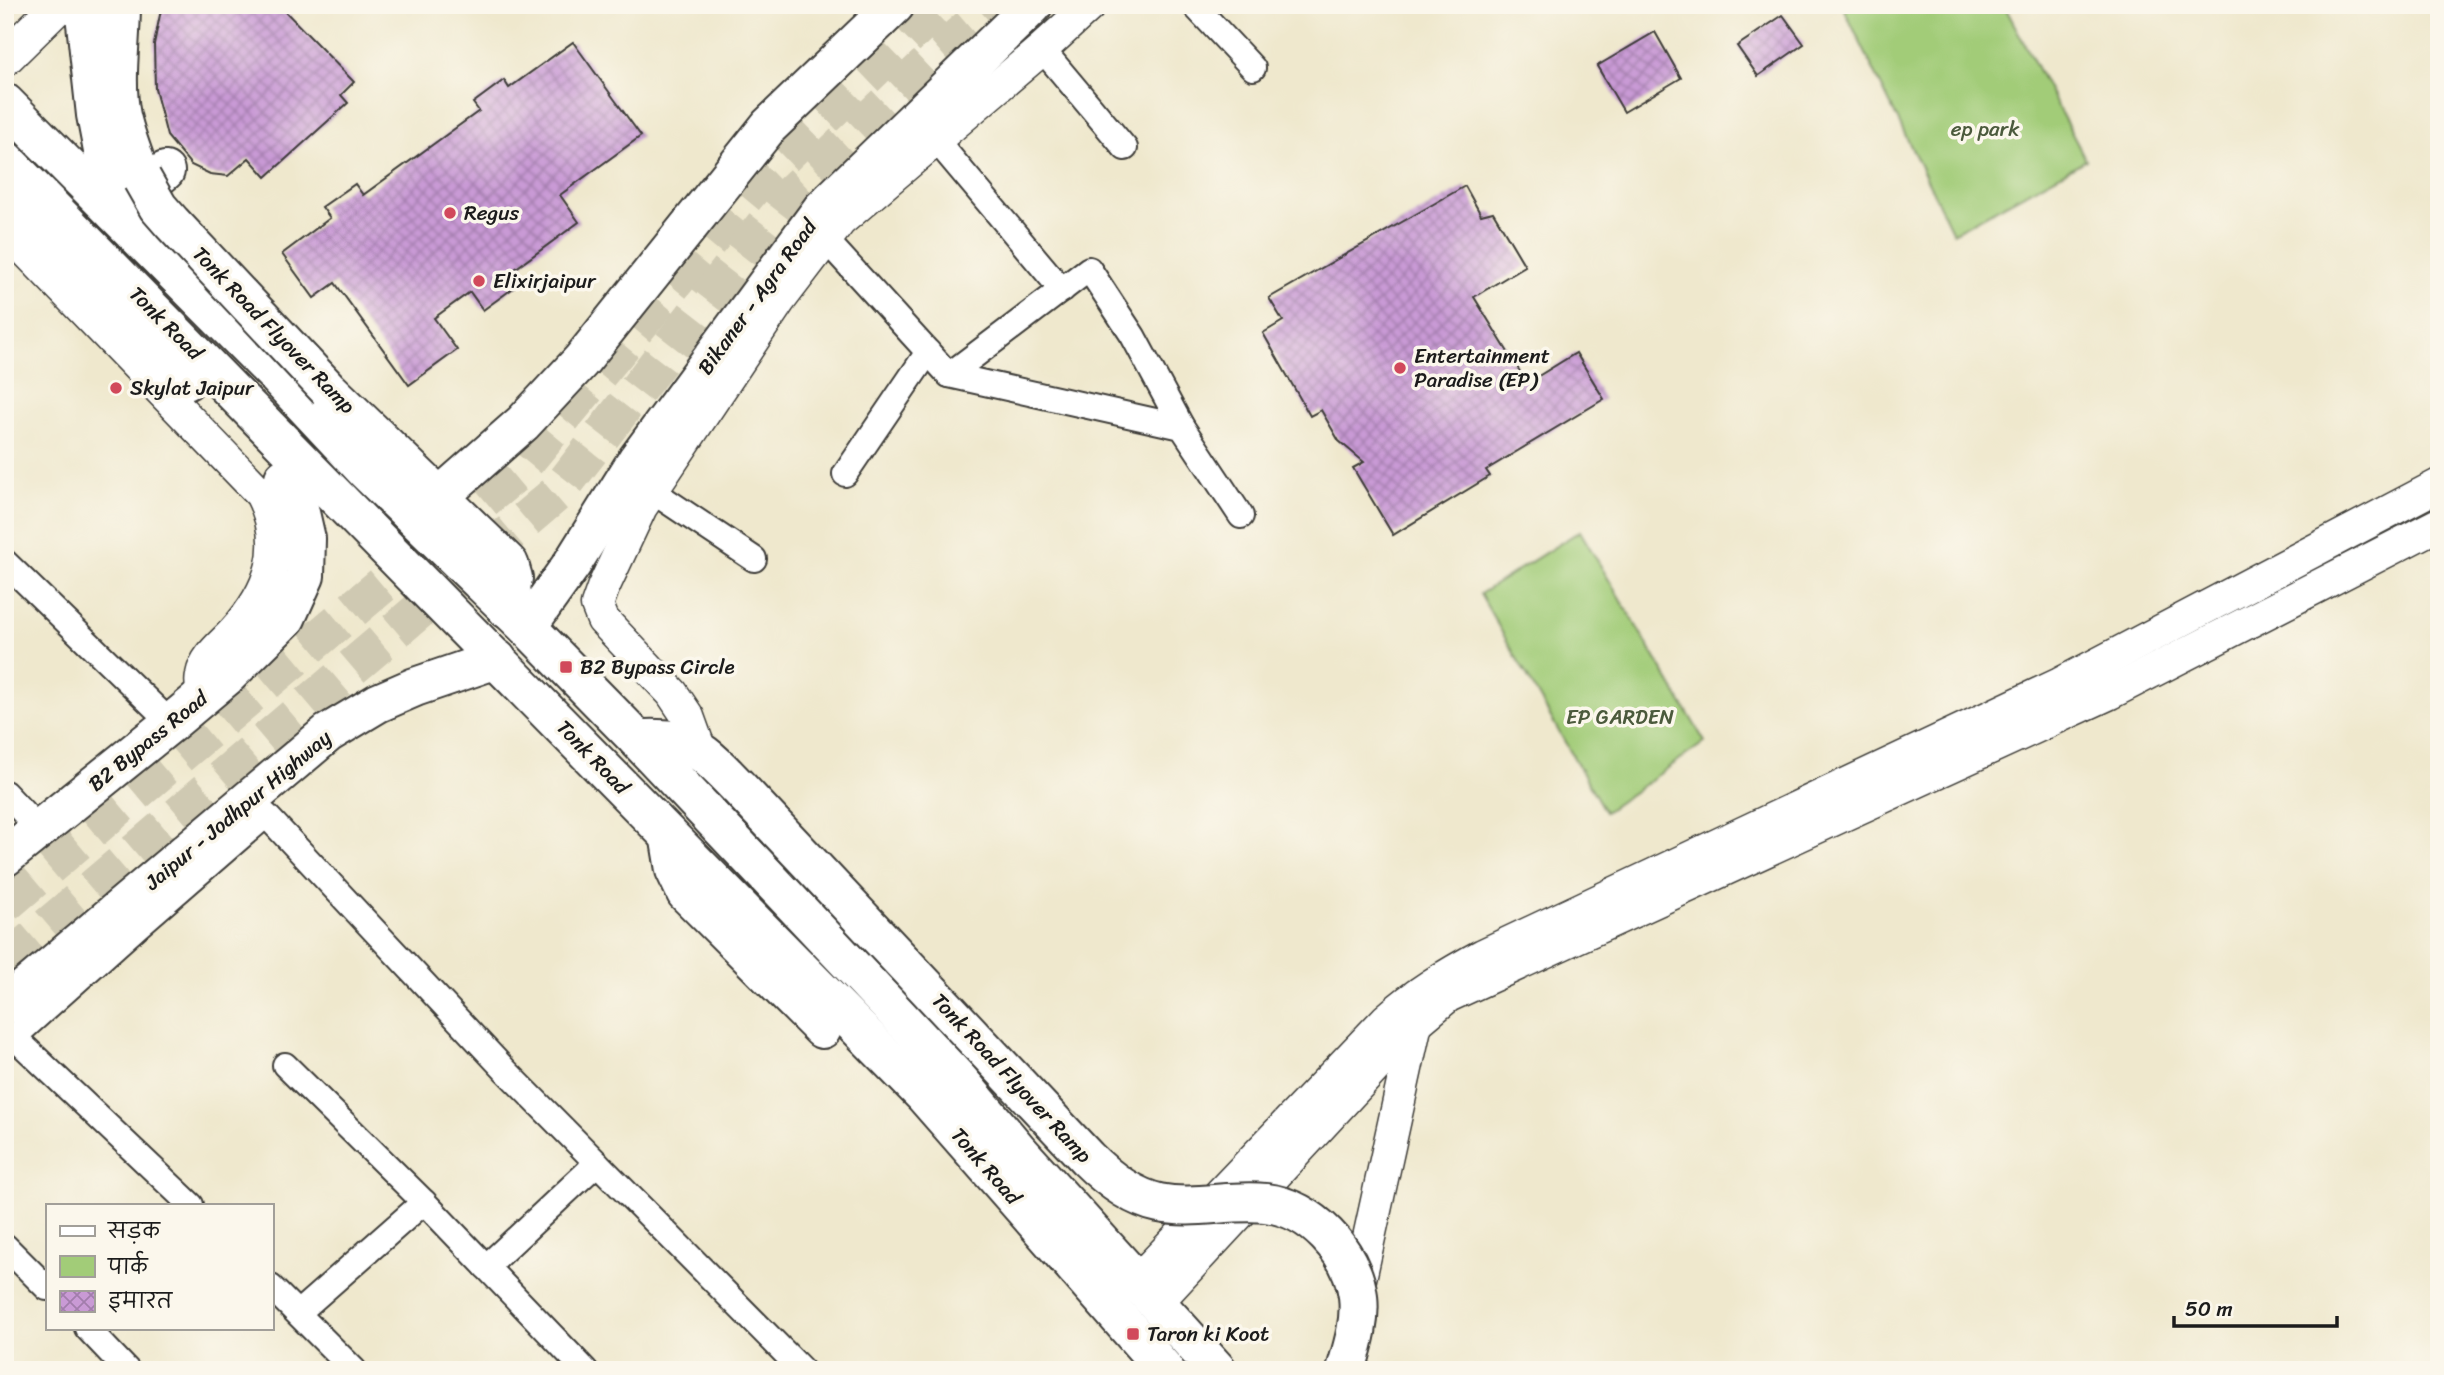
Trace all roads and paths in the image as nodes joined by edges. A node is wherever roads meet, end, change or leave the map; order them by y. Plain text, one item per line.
1 (58, 5) edge
2 (84, 5) edge
3 (121, 5) edge
4 (895, 5) edge
5 (1033, 5) edge
6 (1090, 5) edge
7 (1194, 5) edge
8 (1042, 49) junction
9 (5, 58) edge
10 (1253, 68) dead end
11 (5, 103) edge
12 (936, 139) junction
13 (1125, 148) dead end
14 (5, 160) edge
15 (165, 171) dead end
16 (5, 203) edge
17 (115, 213) junction
18 (5, 229) edge
19 (826, 240) junction
20 (1062, 290) junction
21 (928, 352) junction
22 (949, 375) junction
23 (1182, 427) junction
24 (845, 474) dead end
25 (284, 478) junction
26 (2439, 485) edge
27 (652, 491) junction
28 (439, 497) junction
29 (1241, 516) dead end
30 (2439, 524) edge
31 (754, 559) dead end
32 (5, 562) edge
33 (517, 618) junction
34 (469, 633) junction
35 (497, 659) junction
36 (203, 696) junction
37 (171, 723) junction
38 (636, 739) junction
39 (701, 753) junction
40 (5, 793) edge
41 (39, 829) junction
42 (670, 835) junction
43 (5, 857) edge
44 (1416, 1022) junction
45 (8, 1029) edge
46 (285, 1065) dead end
47 (597, 1163) junction
48 (424, 1202) junction
49 (190, 1204) edge
50 (5, 1246) edge
51 (486, 1267) junction
52 (46, 1287) edge
53 (273, 1289) edge
54 (1147, 1292) junction
55 (298, 1314) junction
56 (89, 1330) edge
57 (127, 1370) edge
58 (354, 1370) edge
59 (585, 1370) edge
60 (802, 1370) edge
61 (1137, 1370) edge
62 (1165, 1370) edge
63 (1217, 1370) edge
64 (1340, 1370) edge
65 (1346, 1370) edge

1 - 9 main road
2 - 17 main road
3 - 28 main road, Tonk Road Flyover Ramp, bridge
4 - 28 main road
5 - 33 main road, Bikaner - Agra Road
6 - 8 street
7 - 10 street
8 - 12 street
8 - 13 street
11 - 17 main road, Tonk Road
12 - 19 street
12 - 20 street
14 - 34 main road, Tonk Road
15 - 17 main road
16 - 25 main road
17 - 33 main road, Tonk Road
18 - 36 street
19 - 21 street
19 - 27 street
20 - 22 street
20 - 23 street
21 - 22 street
21 - 24 street
22 - 23 street
23 - 29 street
25 - 34 main road
25 - 36 main road, B2 Bypass Road
26 - 54 street
27 - 31 street
27 - 39 street
28 - 33 main road, Tonk Road Flyover Ramp
30 - 44 street
32 - 37 street
33 - 38 main road, Tonk Road
34 - 35 main road, Tonk Road
35 - 42 main road, Tonk Road
35 - 45 main road, Jaipur - Jodhpur Highway
36 - 37 main road, B2 Bypass Road
37 - 41 main road, B2 Bypass Road
38 - 39 main road, Tonk Road Flyover Ramp
38 - 54 main road, Tonk Road
39 - 65 main road, Tonk Road Flyover Ramp, bridge
40 - 41 street
41 - 43 main road, B2 Bypass Road
42 - 61 main road
42 - 62 main road, Tonk Road
44 - 54 street
44 - 64 street
45 - 47 street
45 - 49 street
46 - 48 street
47 - 51 street
47 - 60 street
48 - 51 street
48 - 55 street
50 - 52 street
51 - 59 street
53 - 55 street
54 - 63 main road, Tonk Road
55 - 58 street
56 - 57 street

